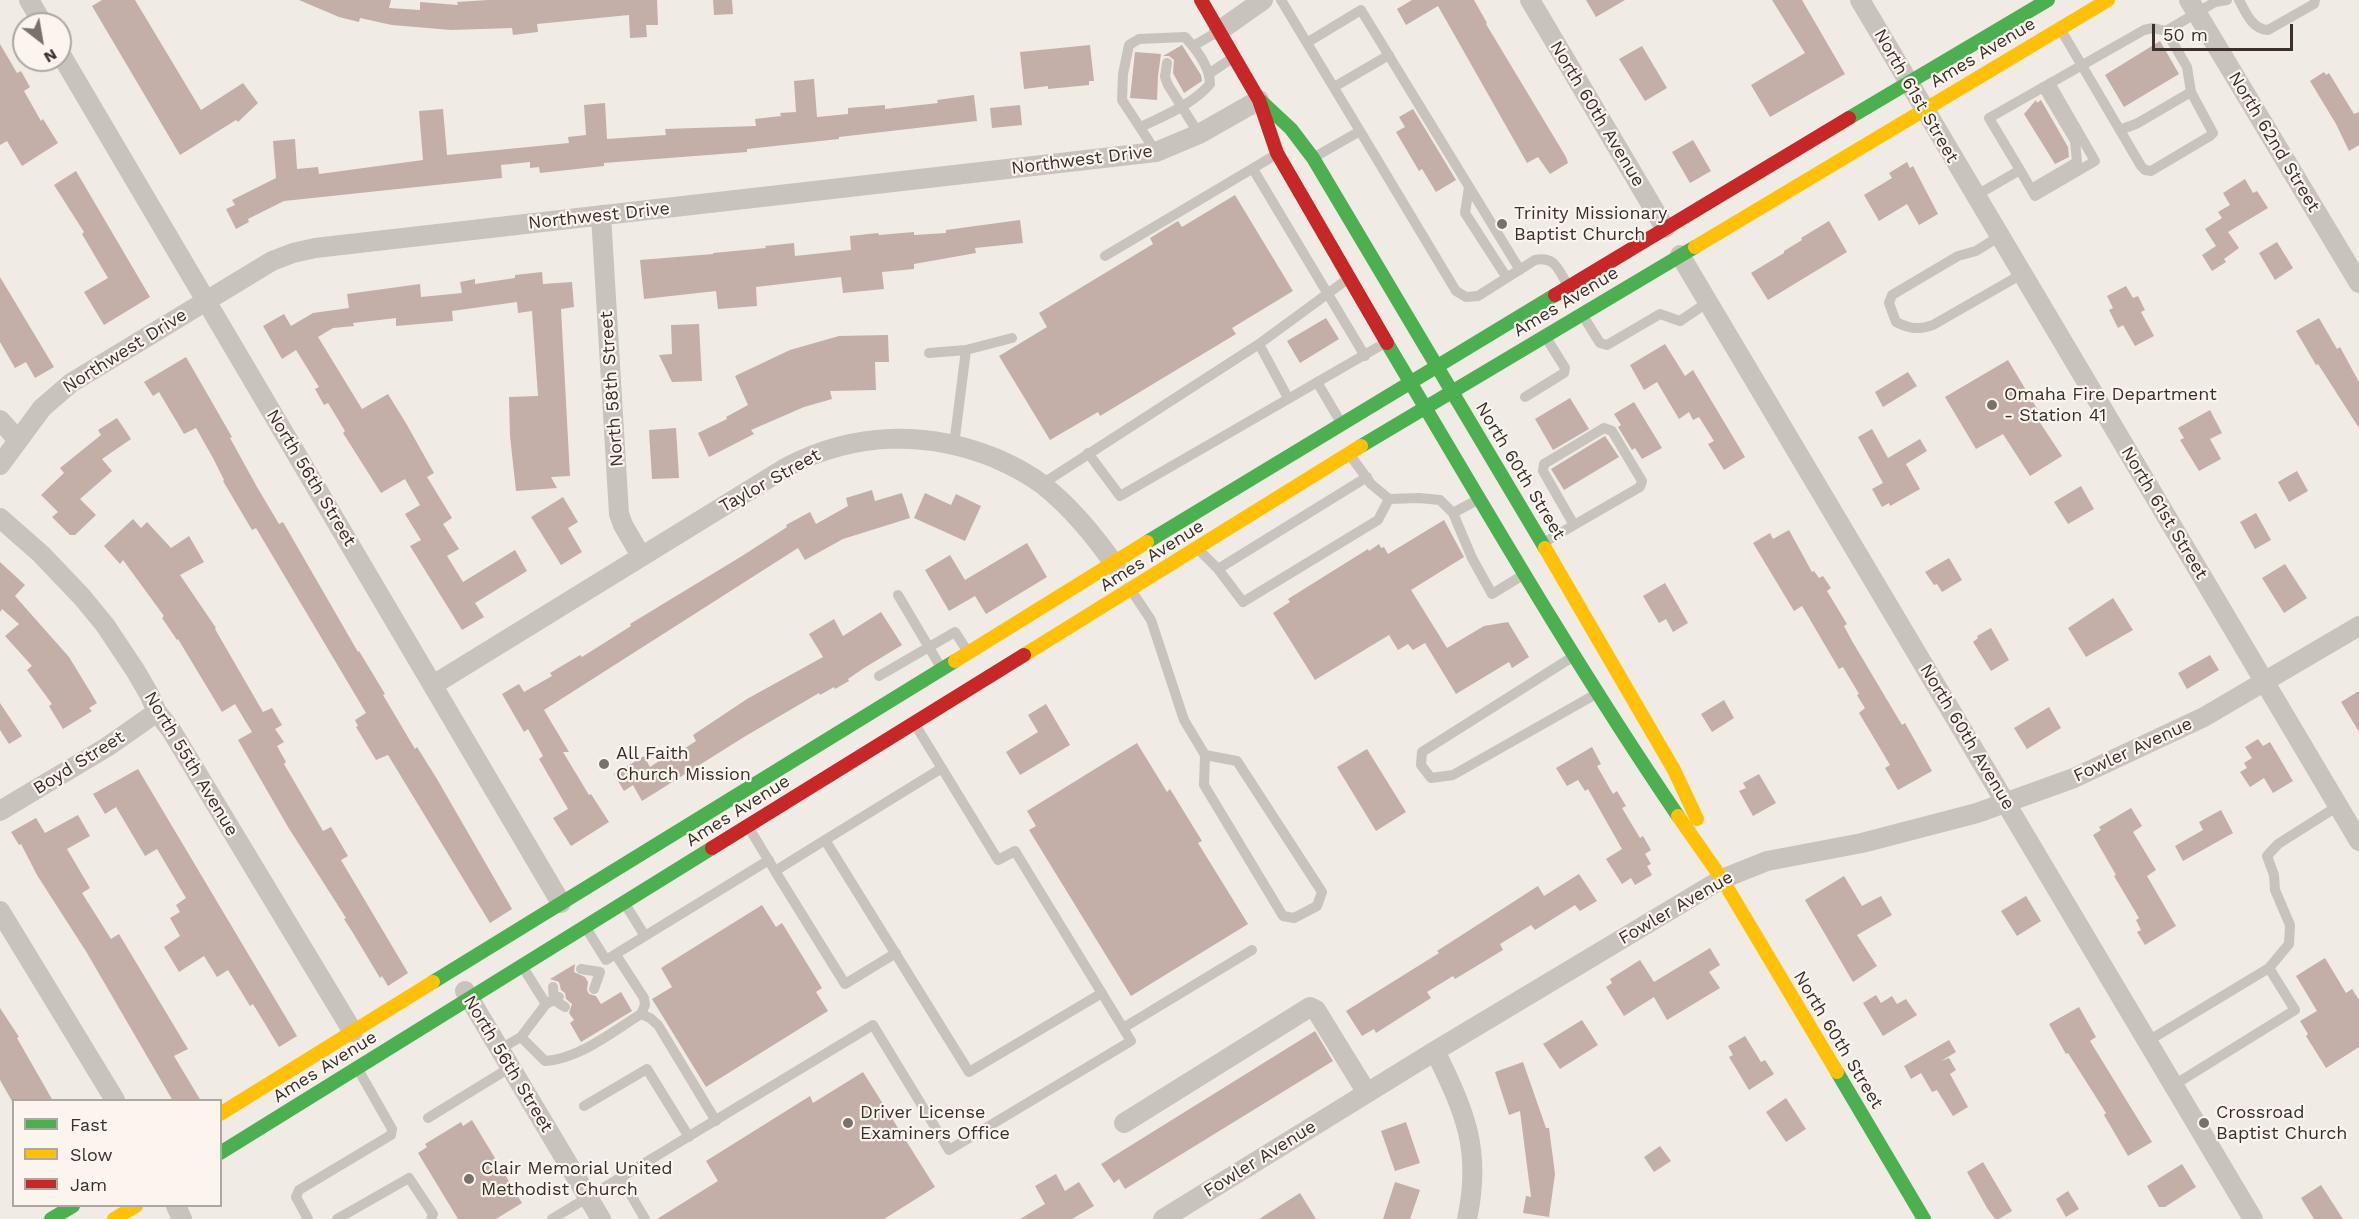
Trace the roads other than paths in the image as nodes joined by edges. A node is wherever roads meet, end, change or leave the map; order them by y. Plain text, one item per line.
1 (1201, 0) edge
2 (1263, 0) edge
3 (1281, 0) edge
4 (1530, 0) edge
5 (1860, 0) edge
6 (2048, 0) edge
7 (2108, 0) edge
8 (2227, 0) edge
9 (2239, 0) edge
10 (2315, 0) edge
11 (2193, 6) edge
12 (2060, 28) junction
13 (1219, 31) junction
14 (2166, 31) junction
15 (1308, 42) junction
16 (1193, 46) junction
17 (1389, 55) junction
18 (1234, 57) junction
19 (1167, 63) dead end
20 (2081, 65) junction
21 (1203, 68) junction
22 (71, 72) edge
23 (1908, 82) junction
24 (2047, 85) junction
25 (1334, 87) junction
26 (2191, 92) junction
27 (1259, 100) junction
28 (1181, 107) junction
29 (1923, 109) junction
30 (1141, 127) junction
31 (2120, 130) junction
32 (1360, 131) junction
33 (1199, 134) junction
34 (1155, 152) junction
35 (1277, 153) junction
36 (1313, 158) junction
37 (1253, 169) junction
38 (2020, 170) junction
39 (1469, 187) junction
40 (2031, 189) junction
41 (1976, 196) junction
42 (601, 216) junction
43 (1665, 228) junction
44 (2000, 236) junction
45 (1680, 255) junction
46 (1105, 256) dead end
47 (1520, 270) junction
48 (2022, 274) junction
49 (1349, 278) junction
50 (1507, 278) junction
51 (2359, 283) edge
52 (1568, 286) junction
53 (1328, 292) junction
54 (206, 300) junction
55 (1708, 302) junction
56 (1582, 314) junction
57 (1545, 336) junction
58 (1012, 338) dead end
59 (1387, 342) junction
60 (1259, 344) junction
61 (966, 350) junction
62 (929, 353) dead end
63 (1365, 356) junction
64 (1437, 367) junction
65 (1317, 382) junction
66 (1410, 382) junction
67 (1452, 392) junction
68 (1525, 397) dead end
69 (1288, 398) junction
70 (1425, 408) junction
71 (0, 420) edge
72 (1341, 424) junction
73 (18, 440) junction
74 (954, 445) junction
75 (1088, 453) junction
76 (1350, 454) junction
77 (0, 465) edge
78 (1367, 477) junction
79 (1042, 484) junction
80 (1389, 499) junction
81 (1479, 499) junction
82 (1453, 513) junction
83 (0, 518) edge
84 (1574, 525) junction
85 (1542, 543) junction
86 (1198, 549) junction
87 (641, 556) junction
88 (1113, 562) junction
89 (1218, 569) junction
90 (1524, 574) junction
91 (1131, 590) junction
92 (898, 595) dead end
93 (2359, 626) edge
94 (928, 647) junction
95 (968, 652) junction
96 (1574, 656) junction
97 (941, 669) junction
98 (879, 676) dead end
99 (2265, 682) junction
100 (433, 685) junction
101 (1597, 693) junction
102 (157, 712) junction
103 (914, 724) junction
104 (1205, 755) junction
105 (942, 768) junction
106 (2006, 802) junction
107 (2338, 806) junction
108 (0, 811) edge
109 (748, 826) junction
110 (825, 840) junction
111 (2359, 841) edge
112 (769, 860) junction
113 (775, 871) junction
114 (1722, 879) junction
115 (561, 903) junction
116 (624, 903) junction
117 (0, 911) edge
118 (585, 927) junction
119 (645, 936) junction
120 (1252, 950) dead end
121 (896, 953) junction
122 (611, 957) junction
123 (522, 966) junction
124 (2269, 968) junction
125 (581, 969) dead end
126 (452, 971) junction
127 (600, 972) junction
128 (591, 984) dead end
129 (553, 987) dead end
130 (1102, 993) junction
131 (470, 999) junction
132 (553, 1000) junction
133 (565, 1007) dead end
134 (641, 1014) junction
135 (1123, 1028) junction
136 (353, 1032) junction
137 (521, 1037) junction
138 (2148, 1041) junction
139 (500, 1049) junction
140 (1435, 1051) junction
141 (511, 1068) junction
142 (357, 1069) junction
143 (2174, 1085) junction
144 (1367, 1093) junction
145 (114, 1099) edge
146 (584, 1106) dead end
147 (222, 1113) edge
148 (428, 1119) dead end
149 (716, 1121) junction
150 (1124, 1123) dead end
151 (688, 1137) junction
152 (222, 1152) edge
153 (621, 1178) junction
154 (588, 1198) junction
155 (71, 1207) edge
156 (134, 1207) edge
157 (432, 1217) edge
158 (2247, 1217) edge
159 (51, 1219) edge
160 (114, 1219) edge
161 (308, 1219) edge
162 (337, 1219) edge
163 (552, 1219) edge
164 (601, 1219) edge
165 (645, 1219) edge
166 (1163, 1219) edge
167 (1467, 1219) edge
168 (1924, 1219) edge

1 - 13 main road, North 60th Street
2 - 13 street
3 - 15 lane
4 - 43 street, North 60th Avenue
5 - 23 street, North 61st Street
6 - 23 main road, Ames Avenue
7 - 12 main road, Ames Avenue
8 - 11 lane
9 - 10 lane
11 - 14 lane
11 - 51 street, North 62nd Street
12 - 20 lane
12 - 29 main road, Ames Avenue
13 - 16 lane
13 - 18 main road, North 60th Street
14 - 20 lane
14 - 26 lane
15 - 17 lane
15 - 25 lane
16 - 21 lane
16 - 30 lane
17 - 25 lane
17 - 39 lane
18 - 21 lane
18 - 27 main road, North 60th Street
19 - 28 lane
20 - 24 lane
20 - 31 lane
21 - 28 lane
22 - 54 street, North 56th Street
23 - 29 street, North 61st Street
23 - 43 main road, Ames Avenue
24 - 38 lane
24 - 40 lane
24 - 40 lane
25 - 32 lane
26 - 31 lane
26 - 31 lane
27 - 33 street, Northwest Drive
27 - 35 main road, North 60th Street
27 - 36 main road, North 60th Street
28 - 30 lane
28 - 33 lane
29 - 41 street, North 61st Street
29 - 45 main road, Ames Avenue
30 - 34 lane
32 - 36 lane
32 - 50 lane
33 - 34 street, Northwest Drive
34 - 42 street, Northwest Drive
35 - 37 lane
35 - 49 main road, North 60th Street
36 - 64 main road, North 60th Street
37 - 46 lane
37 - 53 lane
38 - 40 lane
38 - 41 lane
39 - 47 lane
39 - 50 lane
41 - 44 street, North 61st Street
42 - 54 street, Northwest Drive
42 - 87 street, North 58th Street
43 - 52 main road, Ames Avenue
44 - 48 street, North 61st Street
44 - 48 lane
45 - 55 street, North 60th Avenue
45 - 56 main road, Ames Avenue
47 - 50 lane
47 - 52 lane
48 - 99 street, North 61st Street
49 - 53 lane
49 - 59 main road, North 60th Street
52 - 64 main road, Ames Avenue
53 - 60 lane
53 - 63 lane
54 - 73 street, Northwest Drive
54 - 100 street, North 56th Street
55 - 56 lane
55 - 106 street, North 60th Avenue
56 - 57 main road, Ames Avenue
57 - 67 main road, Ames Avenue
57 - 68 lane
58 - 61 lane
59 - 63 lane
59 - 66 main road, North 60th Street
60 - 69 lane
60 - 75 lane
61 - 62 lane
61 - 74 lane
63 - 65 lane
64 - 66 main road, Ames Avenue
64 - 67 main road, North 60th Street
65 - 69 lane
65 - 72 lane
66 - 70 main road, North 60th Street
66 - 72 main road, Ames Avenue
67 - 70 main road, Ames Avenue
67 - 85 main road, North 60th Street
69 - 75 lane
70 - 76 main road, Ames Avenue
70 - 81 main road, North 60th Street
71 - 73 street
72 - 88 main road, Ames Avenue
73 - 77 street, Northwest Drive
74 - 79 street, Taylor Street
74 - 87 street, Taylor Street
75 - 79 lane
76 - 78 lane
76 - 86 main road, Ames Avenue
78 - 80 lane
78 - 89 lane
79 - 88 street, Taylor Street
80 - 82 lane
80 - 89 lane
81 - 82 lane
81 - 90 main road, North 60th Street
82 - 90 lane
83 - 102 street, North 55th Avenue
84 - 84 lane
84 - 85 lane
85 - 114 main road, North 60th Street
86 - 89 lane
86 - 91 main road, Ames Avenue
87 - 100 street, Taylor Street
88 - 91 street, Taylor Street
88 - 95 main road, Ames Avenue
90 - 96 main road, North 60th Street
91 - 103 main road, Ames Avenue
91 - 104 lane
92 - 94 lane
93 - 99 street, Fowler Avenue
94 - 95 lane
94 - 97 lane
94 - 98 lane
95 - 97 main road, Ames Avenue
96 - 101 main road, North 60th Street
96 - 101 lane
97 - 115 main road, Ames Avenue
99 - 106 street, Fowler Avenue
99 - 107 street, North 61st Street
100 - 115 street, North 56th Street
101 - 114 main road, North 60th Street
102 - 108 street, Boyd Street
102 - 136 street, North 55th Avenue
103 - 105 lane
103 - 109 main road, Ames Avenue
104 - 104 lane
105 - 110 lane
105 - 130 lane
106 - 114 street, Fowler Avenue
106 - 138 street, North 60th Avenue
107 - 111 street, North 61st Street
107 - 124 lane
109 - 112 lane
109 - 116 main road, Ames Avenue
110 - 113 lane
110 - 121 lane
112 - 113 lane
112 - 119 lane
113 - 121 lane
114 - 140 street, Fowler Avenue
114 - 168 main road, North 60th Street
115 - 126 main road, Ames Avenue
116 - 118 main road, Ames Avenue
116 - 119 lane
117 - 145 street
118 - 122 lane
118 - 123 main road, Ames Avenue
119 - 122 lane
120 - 135 lane
121 - 130 lane
122 - 127 lane
122 - 134 lane
123 - 131 main road, Ames Avenue
123 - 132 lane
124 - 138 lane
124 - 143 lane
125 - 127 lane
126 - 131 street, North 56th Street
126 - 136 main road, Ames Avenue
127 - 128 lane
129 - 132 lane
130 - 135 lane
131 - 139 street, North 56th Street
131 - 142 main road, Ames Avenue
132 - 133 lane
132 - 137 lane
134 - 137 lane
134 - 149 lane
135 - 149 lane
136 - 147 main road, Ames Avenue
137 - 139 lane
138 - 143 street, North 60th Avenue
139 - 141 street, North 56th Street
140 - 144 street, Fowler Avenue
140 - 167 street
141 - 148 lane
141 - 154 street, North 56th Street
142 - 152 main road, Ames Avenue
142 - 161 lane
143 - 158 street, North 60th Avenue
144 - 150 street
144 - 166 street, Fowler Avenue
146 - 151 lane
149 - 151 lane
151 - 153 lane
153 - 154 lane
153 - 165 lane
154 - 163 lane
154 - 164 street, North 56th Street
155 - 159 main road
156 - 160 main road
157 - 162 lane

